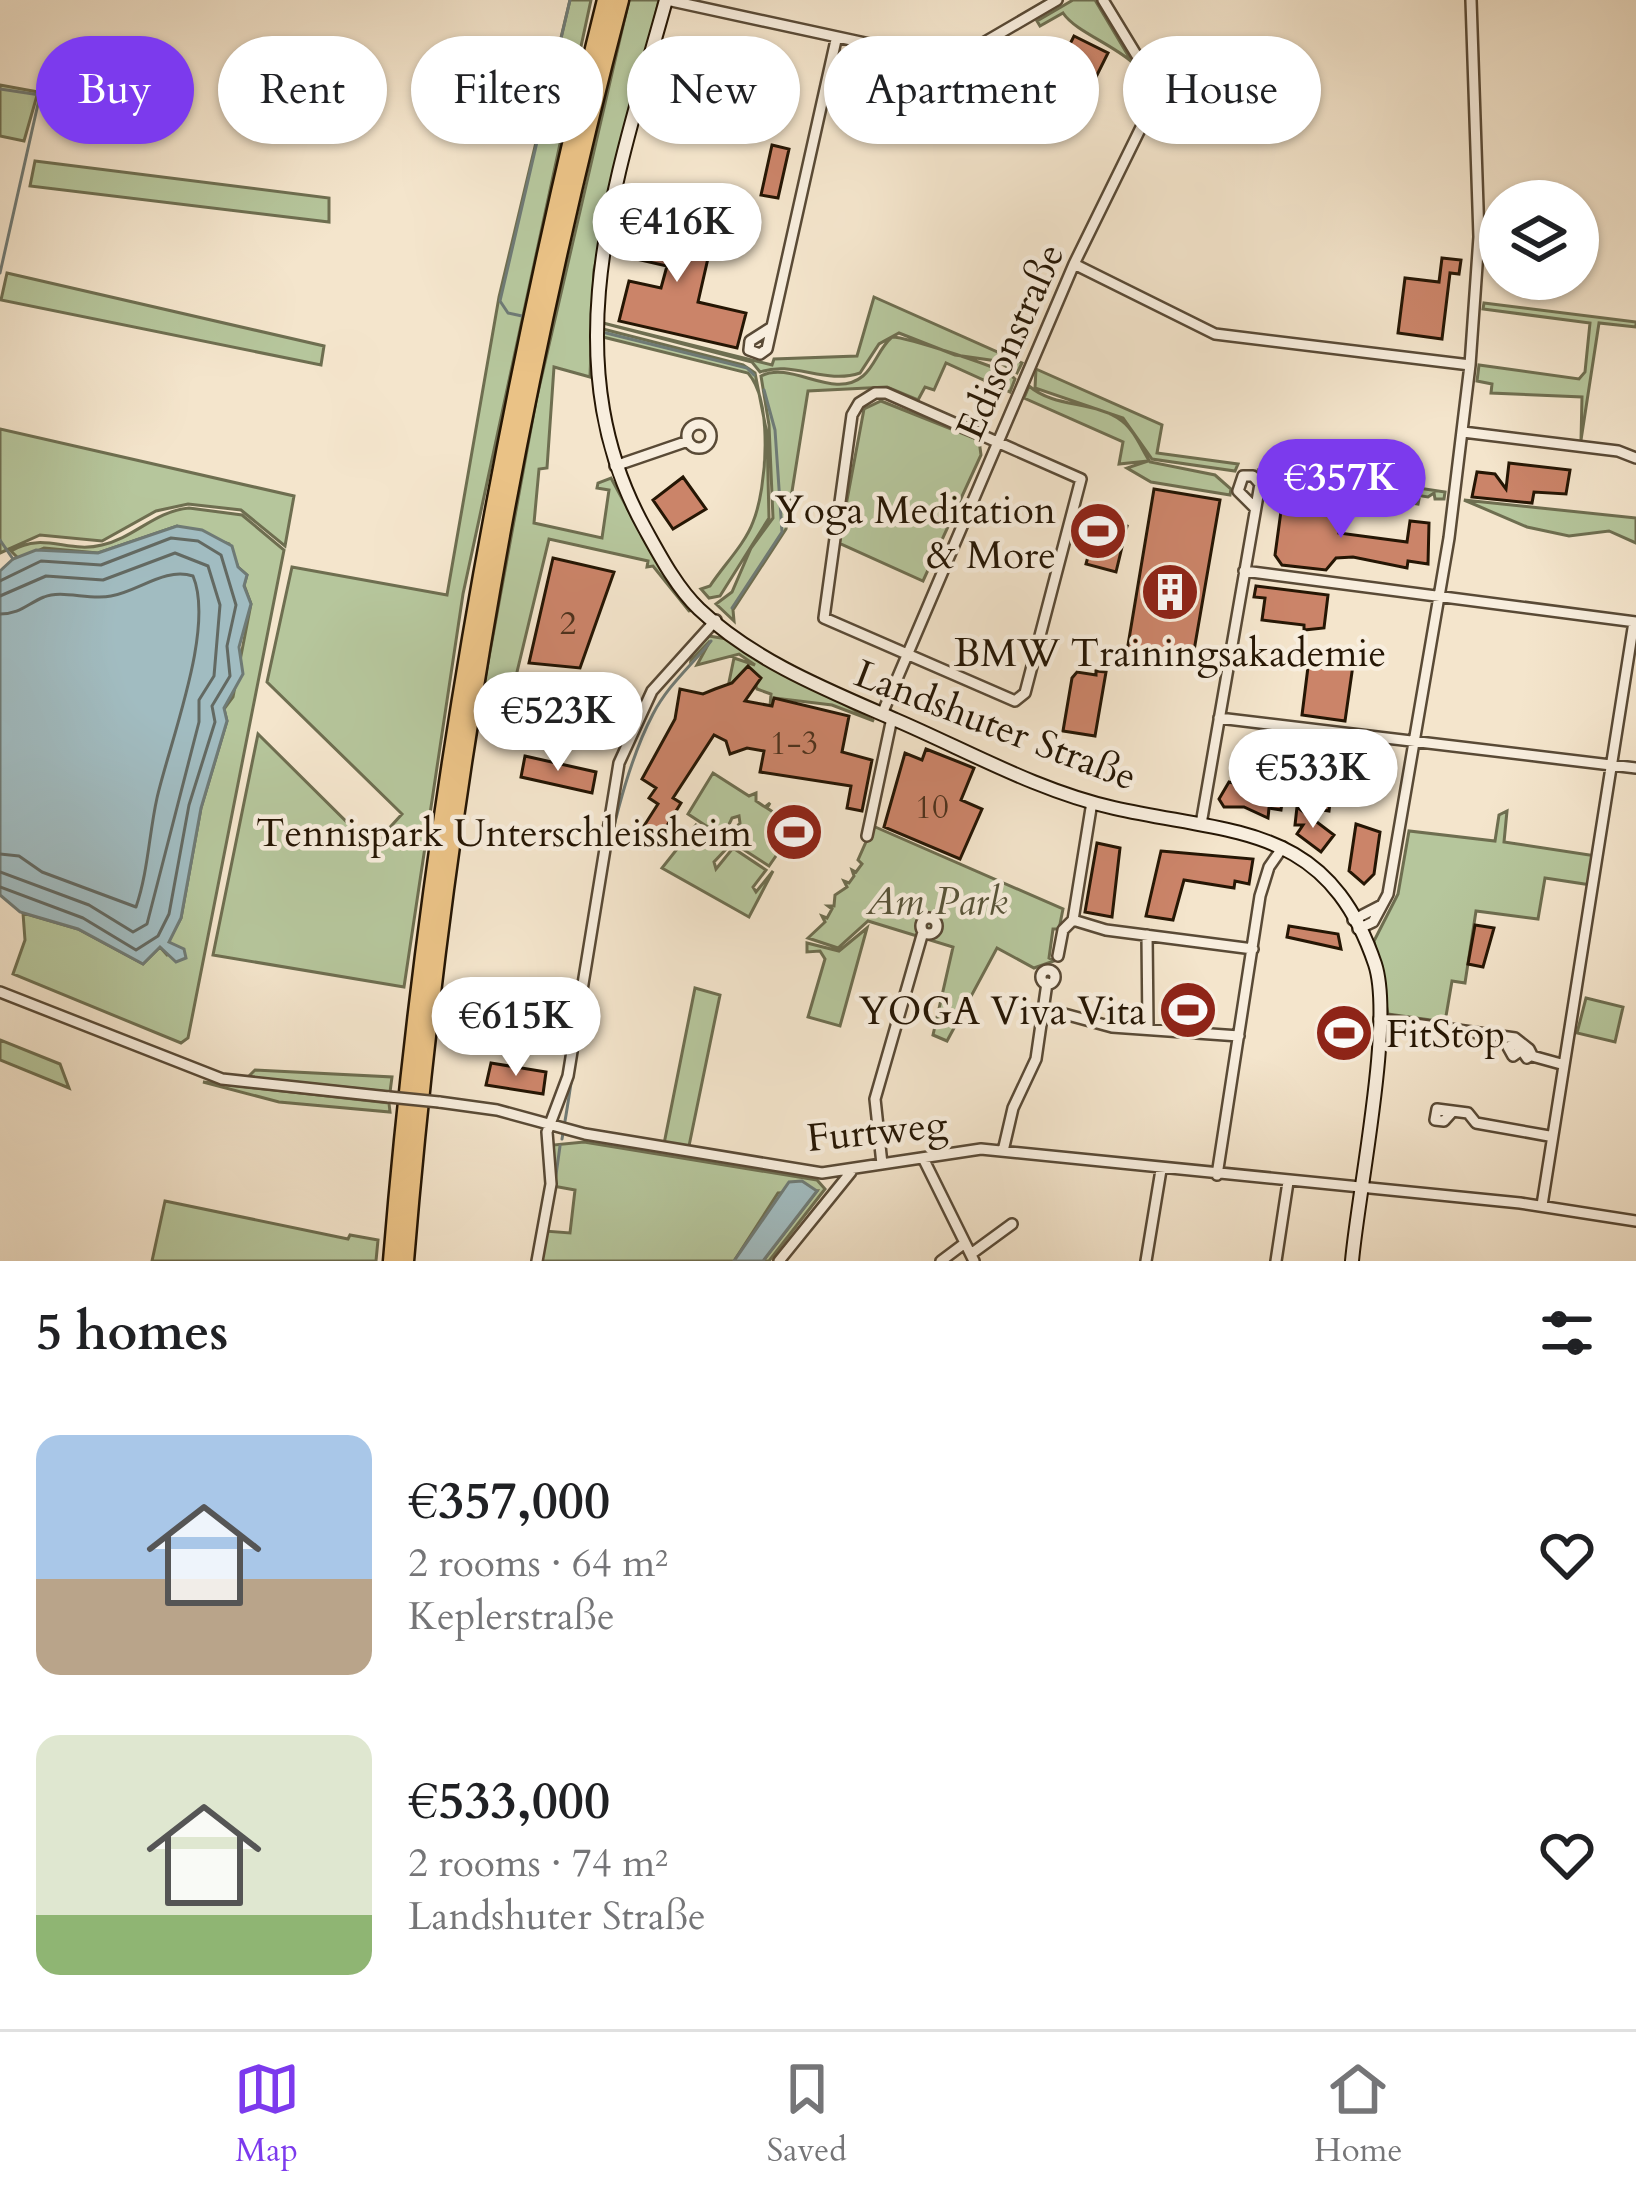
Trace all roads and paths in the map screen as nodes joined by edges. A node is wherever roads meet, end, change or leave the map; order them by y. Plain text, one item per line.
1 (606, 0) edge
2 (620, 0) edge
3 (666, 0) edge
4 (1058, 0) edge
5 (1102, 0) edge
6 (1471, 0) edge
7 (996, 36) edge
8 (824, 37) edge
9 (824, 94) edge
10 (1074, 264) junction
11 (772, 327) dead end
12 (1470, 365) junction
13 (1463, 432) junction
14 (997, 440) junction
15 (688, 441) dead end
16 (1636, 458) edge
17 (615, 466) junction
18 (1253, 507) dead end
19 (1244, 572) junction
20 (1439, 597) junction
21 (716, 620) junction
22 (1635, 622) edge
23 (905, 657) junction
24 (887, 716) junction
25 (1219, 718) junction
26 (1414, 740) junction
27 (1614, 765) junction
28 (1636, 768) edge
29 (1092, 802) junction
30 (1201, 824) junction
31 (867, 836) dead end
32 (1283, 847) junction
33 (1073, 920) junction
34 (1356, 925) junction
35 (923, 932) dead end
36 (1147, 934) junction
37 (1253, 949) junction
38 (1058, 956) dead end
39 (1047, 983) dead end
40 (0, 992) edge
41 (1046, 1009) junction
42 (1379, 1019) junction
43 (1148, 1028) junction
44 (1239, 1036) junction
45 (1562, 1064) junction
46 (1453, 1112) dead end
47 (550, 1124) junction
48 (1549, 1136) junction
49 (1003, 1151) junction
50 (923, 1158) junction
51 (882, 1164) junction
52 (853, 1170) junction
53 (1161, 1170) junction
54 (822, 1173) junction
55 (1216, 1175) junction
56 (1288, 1182) junction
57 (1360, 1189) junction
58 (834, 1190) junction
59 (1542, 1205) junction
60 (1636, 1221) edge
61 (1012, 1224) dead end
62 (964, 1243) junction
63 (972, 1258) edge
64 (392, 1261) edge
65 (405, 1261) edge
66 (537, 1261) edge
67 (779, 1261) edge
68 (941, 1261) edge
69 (1146, 1261) edge
70 (1276, 1261) edge
71 (1352, 1261) edge

1 - 64 highway
2 - 65 highway
3 - 8 street
3 - 17 main road, Landshuter Straße
4 - 7 street
5 - 10 street, Edisonstraße
6 - 12 street
9 - 11 street
10 - 12 street
10 - 14 street, Edisonstraße
12 - 13 street
13 - 16 street
13 - 20 street
14 - 23 street, Edisonstraße
14 - 23 street
14 - 23 street
15 - 17 street
17 - 21 main road, Landshuter Straße
18 - 19 street
19 - 20 street
19 - 25 street
20 - 22 street
20 - 26 street
21 - 24 main road, Landshuter Straße
21 - 47 street
22 - 27 street
23 - 24 street, Edisonstraße
24 - 29 main road, Landshuter Straße
24 - 31 street, Edisonstraße
25 - 26 street
25 - 30 street
26 - 27 street
26 - 34 street
27 - 28 street
27 - 45 street
29 - 30 main road, Landshuter Straße
29 - 33 street
30 - 32 main road, Landshuter Straße
32 - 34 main road, Landshuter Straße
32 - 37 street
33 - 36 street
33 - 38 street
34 - 42 main road, Landshuter Straße
35 - 51 street
36 - 37 street
36 - 43 street
37 - 44 street
39 - 41 street
40 - 47 street, Furtweg, bridge
41 - 43 street
41 - 49 street
42 - 45 street
42 - 57 main road, Landshuter Straße
43 - 44 street
44 - 55 street
45 - 48 street
46 - 48 street
47 - 54 street, Furtweg
47 - 66 street
48 - 59 street
49 - 50 street, Furtweg
49 - 53 street, Furtweg
50 - 51 street, Furtweg
50 - 62 street
51 - 52 street, Furtweg
52 - 54 street, Furtweg
52 - 58 street
53 - 55 street, Furtweg
53 - 69 street
54 - 58 street
55 - 56 street, Furtweg
56 - 57 street, Furtweg
56 - 70 street
57 - 59 street, Furtweg
57 - 71 main road, Landshuter Straße
58 - 67 street
59 - 60 street, Furtweg
61 - 63 street
62 - 63 street
62 - 68 street

